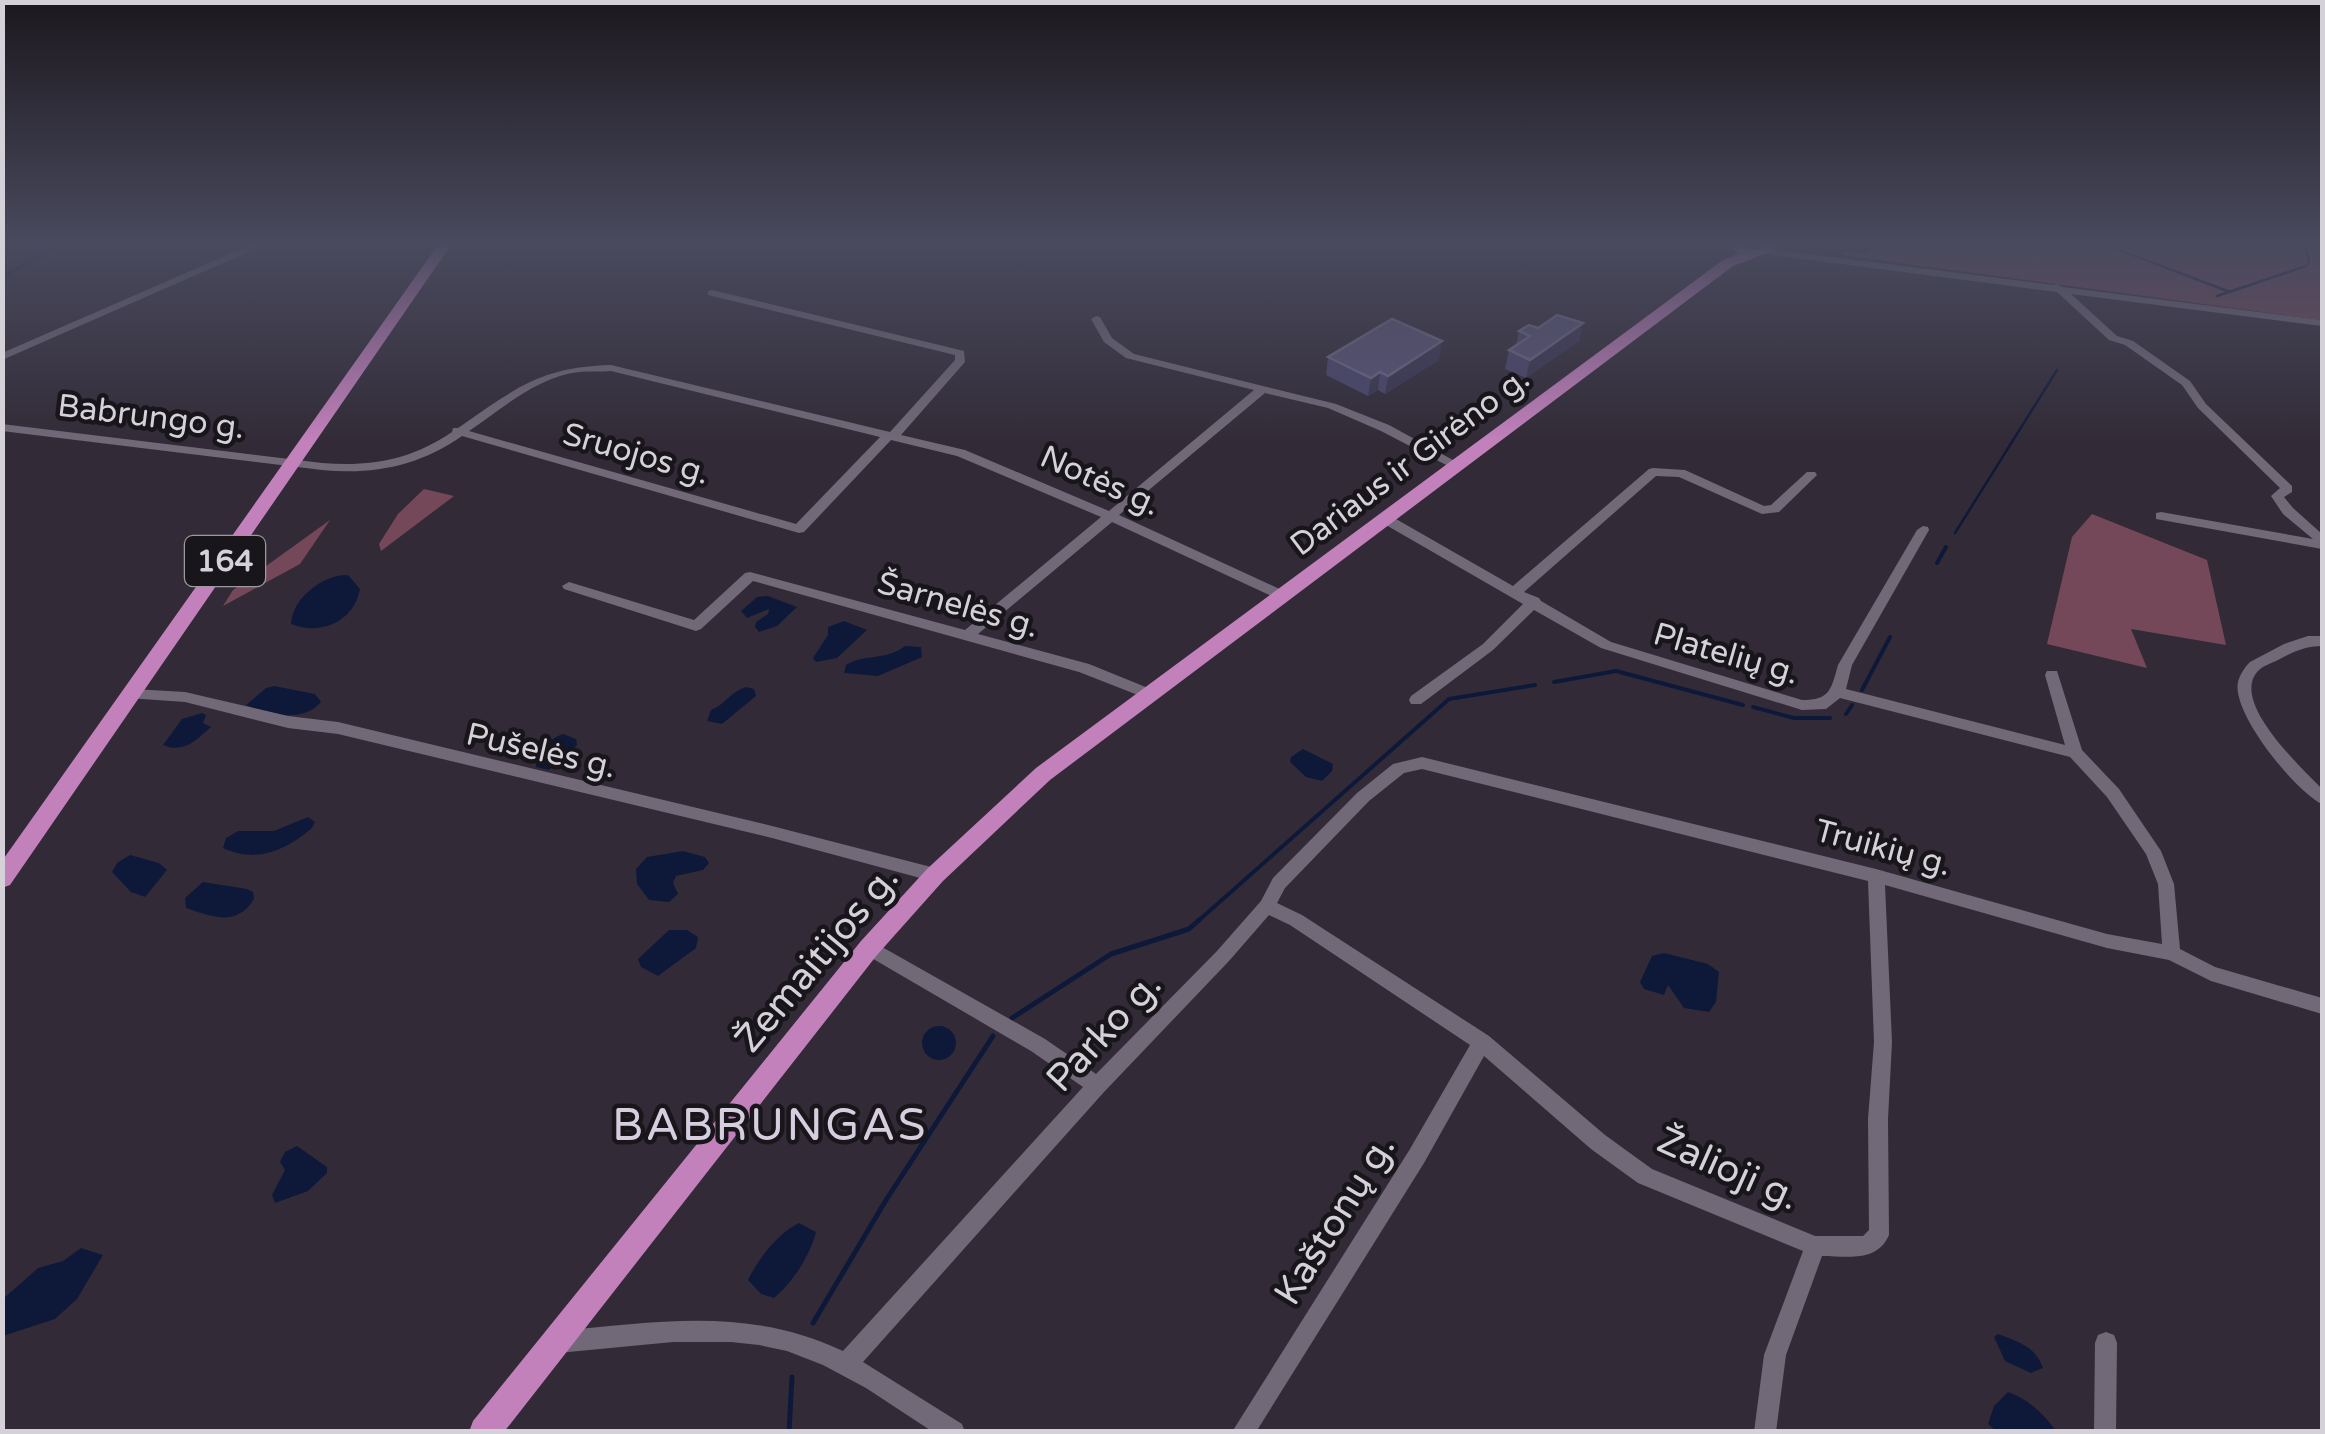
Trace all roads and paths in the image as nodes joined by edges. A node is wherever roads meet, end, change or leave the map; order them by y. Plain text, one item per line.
1 (112, 309) edge
2 (400, 309) edge
3 (776, 309) edge
4 (1658, 309) edge
5 (2081, 309) edge
6 (2223, 309) edge
7 (1096, 319) dead end
8 (2322, 322) edge
9 (2, 357) edge
10 (1261, 390) junction
11 (2, 427) edge
12 (457, 431) junction
13 (891, 436) junction
14 (292, 464) junction
15 (1456, 465) junction
16 (1811, 475) dead end
17 (1108, 514) junction
18 (2161, 516) dead end
19 (1384, 518) junction
20 (1923, 530) dead end
21 (2322, 542) edge
22 (570, 586) dead end
23 (1516, 591) junction
24 (1281, 595) junction
25 (1534, 601) junction
26 (967, 636) junction
27 (1225, 637) joint
28 (2322, 640) edge
29 (2052, 675) dead end
30 (1838, 692) junction
31 (133, 694) junction
32 (1148, 694) junction
33 (1416, 700) dead end
34 (2076, 753) junction
35 (1422, 763) joint
36 (2322, 798) edge
37 (936, 876) junction
38 (1876, 876) junction
39 (2, 879) edge
40 (1267, 906) junction
41 (869, 948) junction
42 (2172, 953) junction
43 (2322, 1006) edge
44 (1482, 1042) junction
45 (1097, 1086) junction
46 (1816, 1246) junction
47 (556, 1342) junction
48 (2106, 1343) dead end
49 (846, 1364) junction
50 (484, 1432) edge
51 (954, 1432) edge
52 (1243, 1432) edge
53 (1765, 1432) edge
54 (2105, 1432) edge

1 - 9 street
2 - 14 main road, 164
3 - 13 street
4 - 15 main road, Dariaus ir Girėno g.
5 - 21 street
6 - 8 street
7 - 10 street
10 - 15 street
10 - 17 street
11 - 14 street, Babrungo g.
12 - 13 street, Notės g.
12 - 13 street, Sruojos g.
12 - 14 street, Babrungo g.
13 - 17 street, Notės g.
14 - 31 main road, 164
15 - 19 main road, Dariaus ir Girėno g.
16 - 23 street
17 - 24 street, Notės g.
17 - 26 street
18 - 21 street
19 - 23 street, Platelių g.
19 - 24 main road, Dariaus ir Girėno g.
20 - 30 street
22 - 26 street, Šarnelės g.
23 - 25 street, Platelių g.
24 - 27 main road, Dariaus ir Girėno g.
25 - 30 street, Platelių g.
25 - 33 street
26 - 32 street, Šarnelės g.
27 - 32 main road, Žemaitijos g.
28 - 36 street
29 - 34 street
30 - 34 street, Platelių g.
31 - 37 street, Pušelės g.
31 - 39 main road, 164
32 - 37 main road, Žemaitijos g.
34 - 42 street
35 - 38 street, Truikių g.
35 - 40 street, Parko g.
37 - 41 main road, Žemaitijos g.
38 - 42 street, Truikių g.
38 - 46 street, Žalioji g.
40 - 44 street, Žalioji g.
40 - 45 street, Parko g.
41 - 45 street
41 - 47 main road, Žemaitijos g.
42 - 43 street, Truikių g.
44 - 46 street, Žalioji g.
44 - 52 street, Kaštonų g.
45 - 49 street, Parko g.
46 - 53 street
47 - 49 street
47 - 50 main road, Žemaitijos g.
48 - 54 street
49 - 51 street

